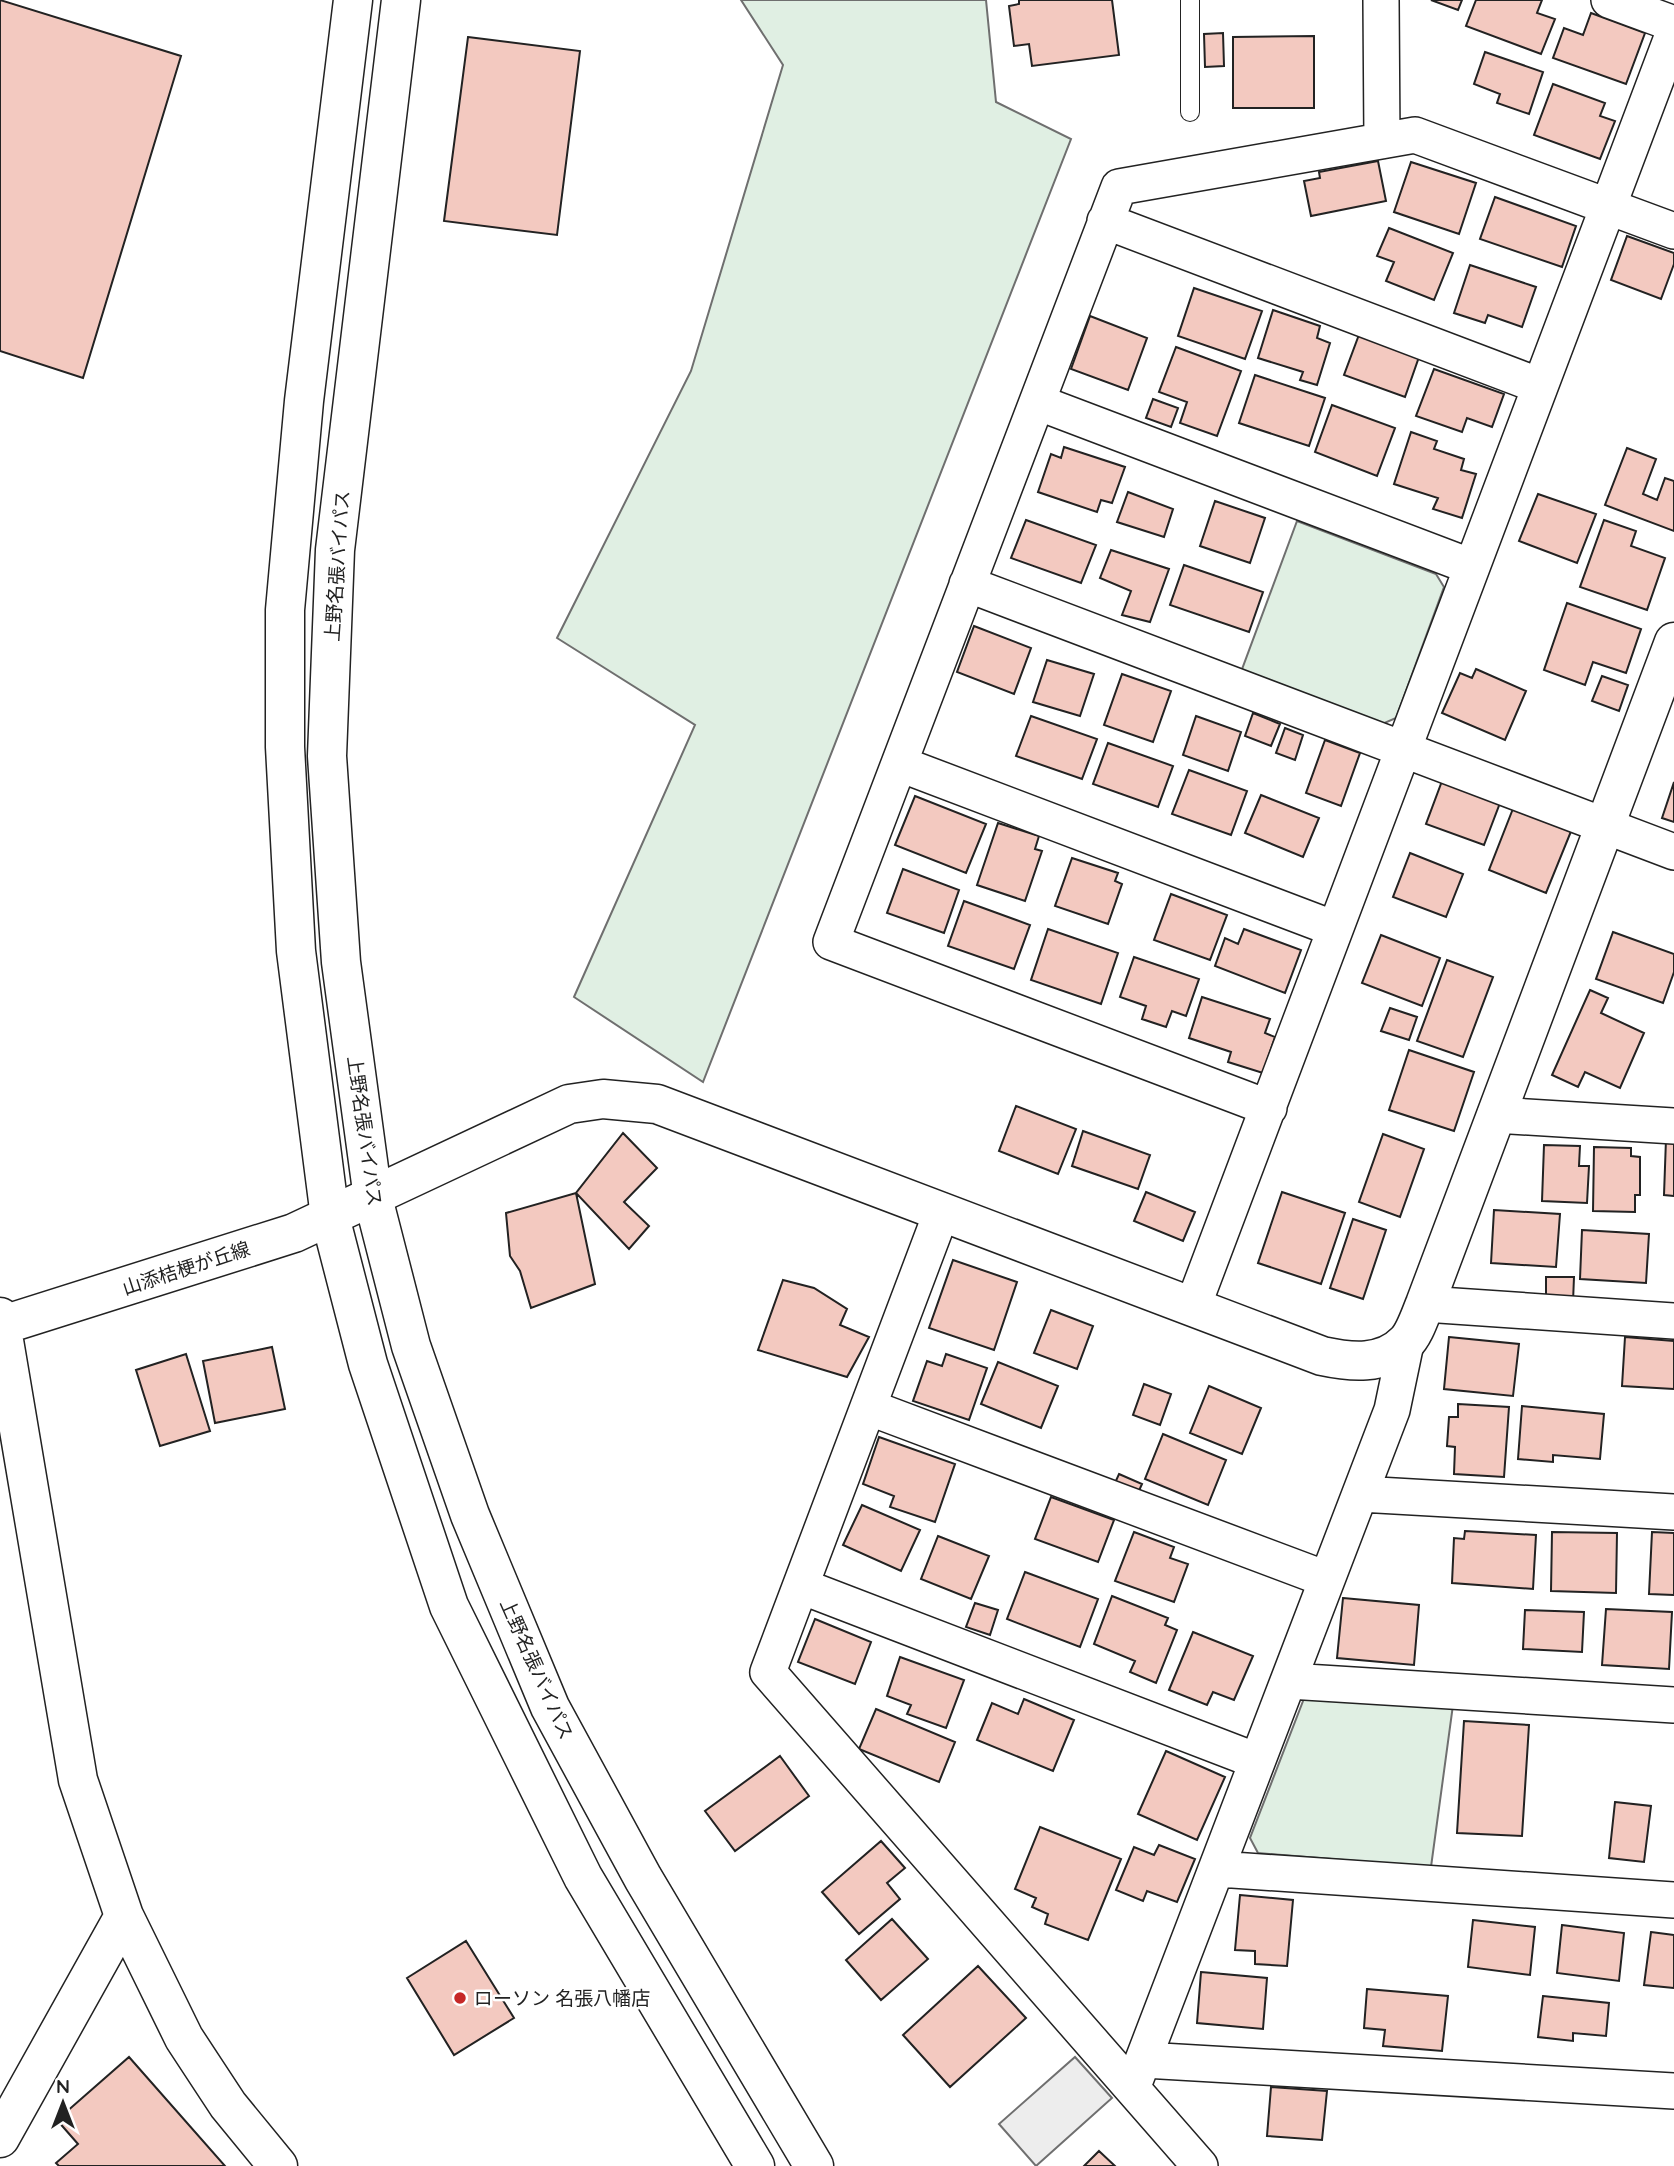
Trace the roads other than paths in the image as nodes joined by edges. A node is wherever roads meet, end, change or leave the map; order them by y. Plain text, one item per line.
1 (353, 0) edge
2 (401, 0) edge
3 (1190, 0) edge
4 (1381, 0) edge
5 (1609, 0) edge
6 (1674, 24) edge
7 (1674, 32) edge
8 (1190, 112) dead end
9 (1382, 141) junction
10 (1608, 205) junction
11 (1105, 221) junction
12 (1674, 231) edge
13 (1540, 386) junction
14 (1037, 402) junction
15 (1472, 567) junction
16 (967, 584) junction
17 (1674, 642) edge
18 (1403, 747) junction
19 (901, 764) junction
20 (1604, 825) junction
21 (1674, 852) edge
22 (1335, 929) junction
23 (1269, 1108) junction
24 (1495, 1115) junction
25 (1674, 1126) edge
26 (373, 1198) junction
27 (942, 1211) junction
28 (330, 1217) junction
29 (1425, 1304) junction
30 (1193, 1306) junction
31 (1, 1321) edge
32 (1674, 1321) edge
33 (1406, 1343) junction
34 (869, 1407) junction
35 (1360, 1494) junction
36 (1674, 1512) edge
37 (1326, 1580) junction
38 (801, 1586) junction
39 (1289, 1681) junction
40 (1674, 1705) edge
41 (1257, 1762) junction
42 (1218, 1869) junction
43 (1674, 1900) edge
44 (124, 1916) junction
45 (1138, 2073) junction
46 (1674, 2091) edge
47 (0, 2138) edge
48 (278, 2166) edge
49 (755, 2166) edge
50 (814, 2166) edge
51 (1200, 2166) edge

1 - 28 main road
2 - 26 main road, 上野名張バイパス
3 - 8 lane
4 - 9 street
5 - 6 street
7 - 10 street
9 - 10 street
9 - 11 street
10 - 12 street
10 - 13 street
11 - 13 street
11 - 14 street
13 - 15 street
14 - 15 street
14 - 16 street
15 - 18 street
16 - 18 street
16 - 19 street
17 - 20 main road
18 - 20 street
18 - 22 street
19 - 22 street
19 - 23 street
20 - 21 street
20 - 24 main road
22 - 23 street
23 - 30 street
24 - 25 street
24 - 29 main road
26 - 27 main road, 山添桔梗が丘線
26 - 28 main road, 山添桔梗が丘線
26 - 50 main road, 上野名張バイパス
27 - 30 main road, 山添桔梗が丘線
27 - 34 street
28 - 31 main road, 山添桔梗が丘線
28 - 49 main road
29 - 32 street
29 - 33 main road
30 - 33 main road, 山添桔梗が丘線
31 - 44 main road
33 - 35 street
34 - 37 street
34 - 38 street
35 - 36 street
35 - 37 street
37 - 39 street
38 - 41 street
38 - 45 street
39 - 40 street
39 - 41 street
41 - 42 street
42 - 43 street
42 - 45 street
44 - 47 main road
44 - 48 main road
45 - 46 street
45 - 51 street

